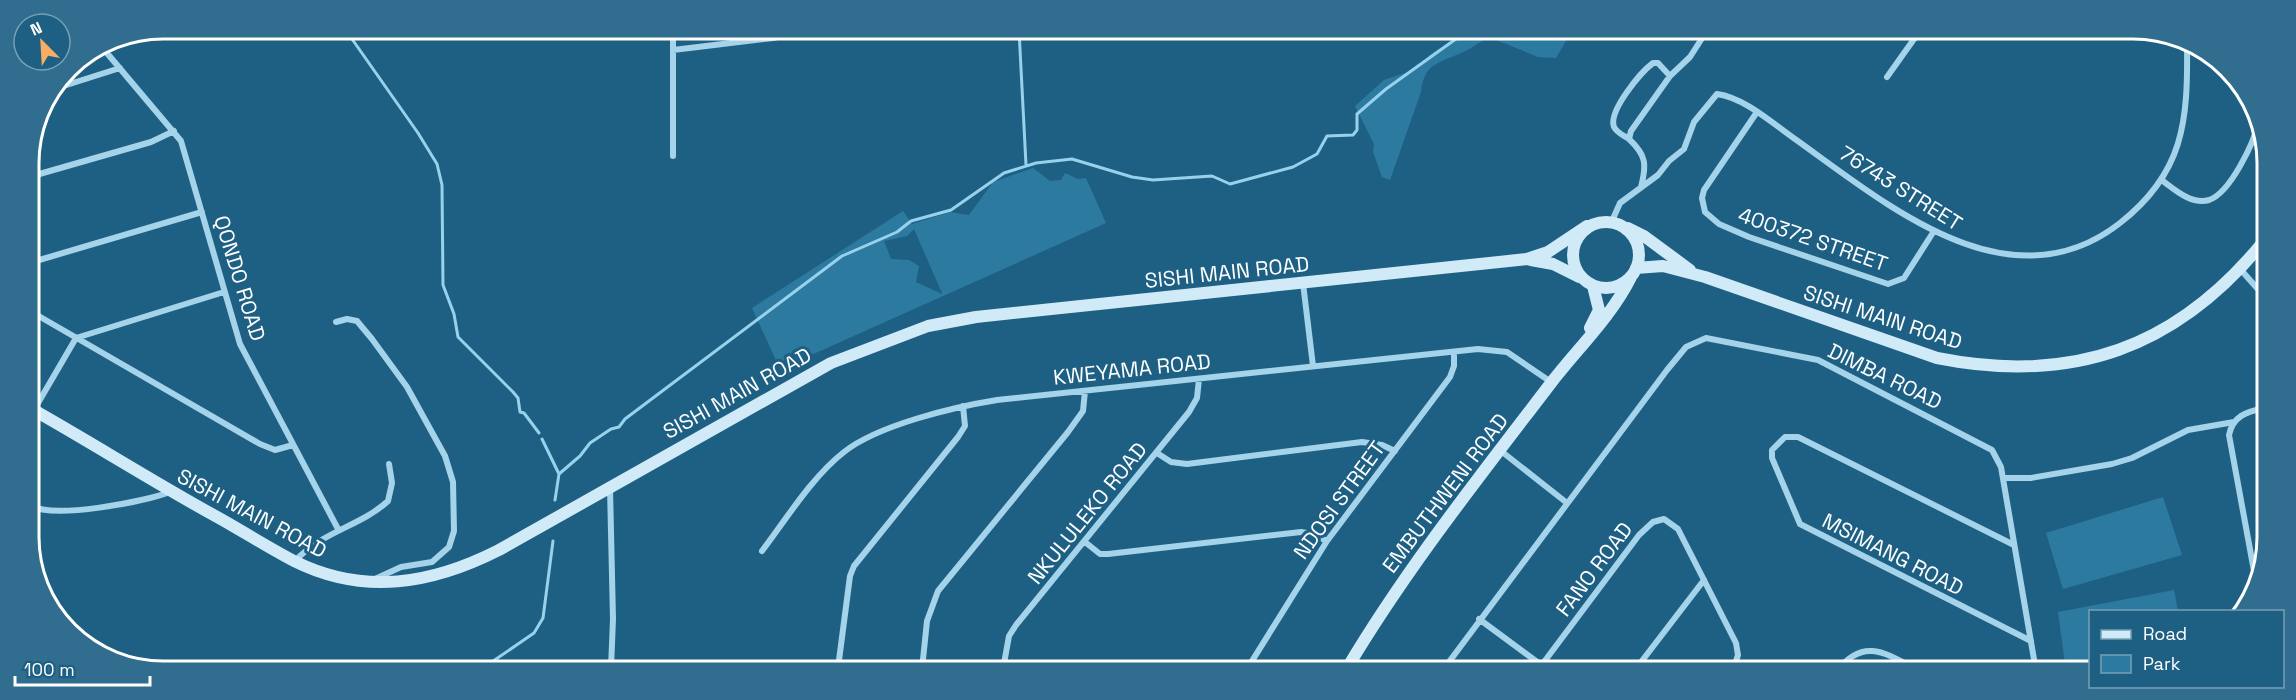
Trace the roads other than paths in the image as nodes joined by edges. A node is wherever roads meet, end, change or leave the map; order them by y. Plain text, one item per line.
1 (674, 39) edge
2 (765, 39) edge
3 (1701, 39) edge
4 (1914, 39) edge
5 (673, 50) junction
6 (2187, 52) edge
7 (107, 53) edge
8 (120, 68) junction
9 (1670, 76) junction
10 (1887, 77) dead end
11 (67, 85) edge
12 (1756, 112) junction
13 (174, 131) junction
14 (2254, 135) edge
15 (1629, 139) junction
16 (673, 156) dead end
17 (39, 174) edge
18 (2163, 181) junction
19 (1641, 188) junction
20 (202, 212) junction
21 (1612, 221) junction
22 (1587, 226) junction
23 (1625, 227) junction
24 (1935, 231) junction
25 (2257, 251) edge
26 (1527, 259) junction
27 (39, 260) edge
28 (2241, 270) junction
29 (1634, 273) junction
30 (1704, 278) junction
31 (1582, 279) junction
32 (1303, 283) junction
33 (1593, 286) junction
34 (2257, 288) edge
35 (224, 292) junction
36 (39, 316) edge
37 (336, 322) dead end
38 (76, 338) junction
39 (1581, 345) junction
40 (1454, 352) junction
41 (1313, 366) junction
42 (1199, 379) junction
43 (1551, 383) junction
44 (1085, 391) junction
45 (39, 398) edge
46 (963, 406) junction
47 (2257, 410) edge
48 (39, 413) edge
49 (2234, 422) junction
50 (293, 446) junction
51 (1501, 451) junction
52 (1395, 452) junction
53 (1157, 453) junction
54 (389, 464) dead end
55 (2003, 478) junction
56 (610, 488) junction
57 (170, 491) junction
58 (1567, 503) junction
59 (39, 509) edge
60 (338, 529) junction
61 (1328, 541) junction
62 (1085, 542) junction
63 (2014, 545) junction
64 (762, 551) dead end
65 (295, 561) junction
66 (2253, 567) edge
67 (1704, 580) junction
68 (369, 582) junction
69 (1479, 619) junction
70 (2031, 641) junction
71 (610, 661) edge
72 (839, 661) edge
73 (923, 661) edge
74 (1005, 661) edge
75 (1252, 661) edge
76 (1352, 661) edge
77 (1449, 661) edge
78 (1531, 661) edge
79 (1545, 661) edge
80 (1642, 661) edge
81 (1736, 661) edge
82 (1846, 661) edge
83 (1898, 661) edge
84 (2034, 661) edge

1 - 5 street
2 - 5 street
3 - 9 street
4 - 10 street
5 - 16 street
6 - 18 street, 76743 STREET
7 - 8 street, QONDO ROAD
8 - 11 street
8 - 13 street, QONDO ROAD
9 - 15 street
9 - 15 street
12 - 19 street, 76743 STREET
12 - 24 street, 76743 STREET
12 - 24 street, 400372 STREET
13 - 17 street
13 - 20 street, QONDO ROAD
14 - 18 street
15 - 19 street
18 - 24 street, 76743 STREET
19 - 21 street, 76743 STREET
20 - 27 street
20 - 35 street, QONDO ROAD
21 - 22 street
21 - 23 street
22 - 26 street, SISHI MAIN ROAD
22 - 31 street
23 - 29 street
23 - 30 street, SISHI MAIN ROAD
25 - 28 street, SISHI MAIN ROAD
26 - 31 street, SISHI MAIN ROAD
26 - 32 street, SISHI MAIN ROAD
28 - 30 street, SISHI MAIN ROAD
28 - 34 street
29 - 30 street, SISHI MAIN ROAD
29 - 33 street
29 - 39 street, EMBUTHWENI ROAD
31 - 33 street
32 - 41 street
32 - 56 street, SISHI MAIN ROAD
33 - 39 street, EMBUTHWENI ROAD
35 - 38 street
35 - 50 street, QONDO ROAD
36 - 38 street
37 - 68 street
38 - 45 street
38 - 50 street
39 - 43 street, EMBUTHWENI ROAD
40 - 41 street, KWEYAMA ROAD
40 - 43 street, KWEYAMA ROAD
40 - 52 street, NDOSI STREET
41 - 42 street, KWEYAMA ROAD
42 - 44 street, KWEYAMA ROAD
42 - 53 street, NKULULEKO ROAD
43 - 51 street, EMBUTHWENI ROAD
44 - 46 street, KWEYAMA ROAD
44 - 73 street
46 - 64 street, KWEYAMA ROAD
46 - 72 street
47 - 49 street
48 - 57 street, SISHI MAIN ROAD
49 - 55 street
49 - 66 street
50 - 60 street, QONDO ROAD
51 - 58 street
51 - 76 street, EMBUTHWENI ROAD
52 - 53 street
52 - 61 street, NDOSI STREET
53 - 62 street, NKULULEKO ROAD
54 - 60 street
55 - 58 street, DIMBA ROAD
55 - 63 street, DIMBA ROAD
56 - 68 street, SISHI MAIN ROAD
56 - 71 street
57 - 59 street
57 - 65 street, SISHI MAIN ROAD
58 - 69 street, DIMBA ROAD
60 - 65 street
61 - 62 street
61 - 75 street, NDOSI STREET
62 - 74 street, NKULULEKO ROAD
63 - 70 street, DIMBA ROAD
63 - 70 street, MSIMANG ROAD
65 - 68 street, SISHI MAIN ROAD
67 - 79 street, FANO ROAD
67 - 80 street
67 - 81 street, FANO ROAD
69 - 77 street, DIMBA ROAD
69 - 78 street
70 - 84 street, DIMBA ROAD
82 - 83 street

